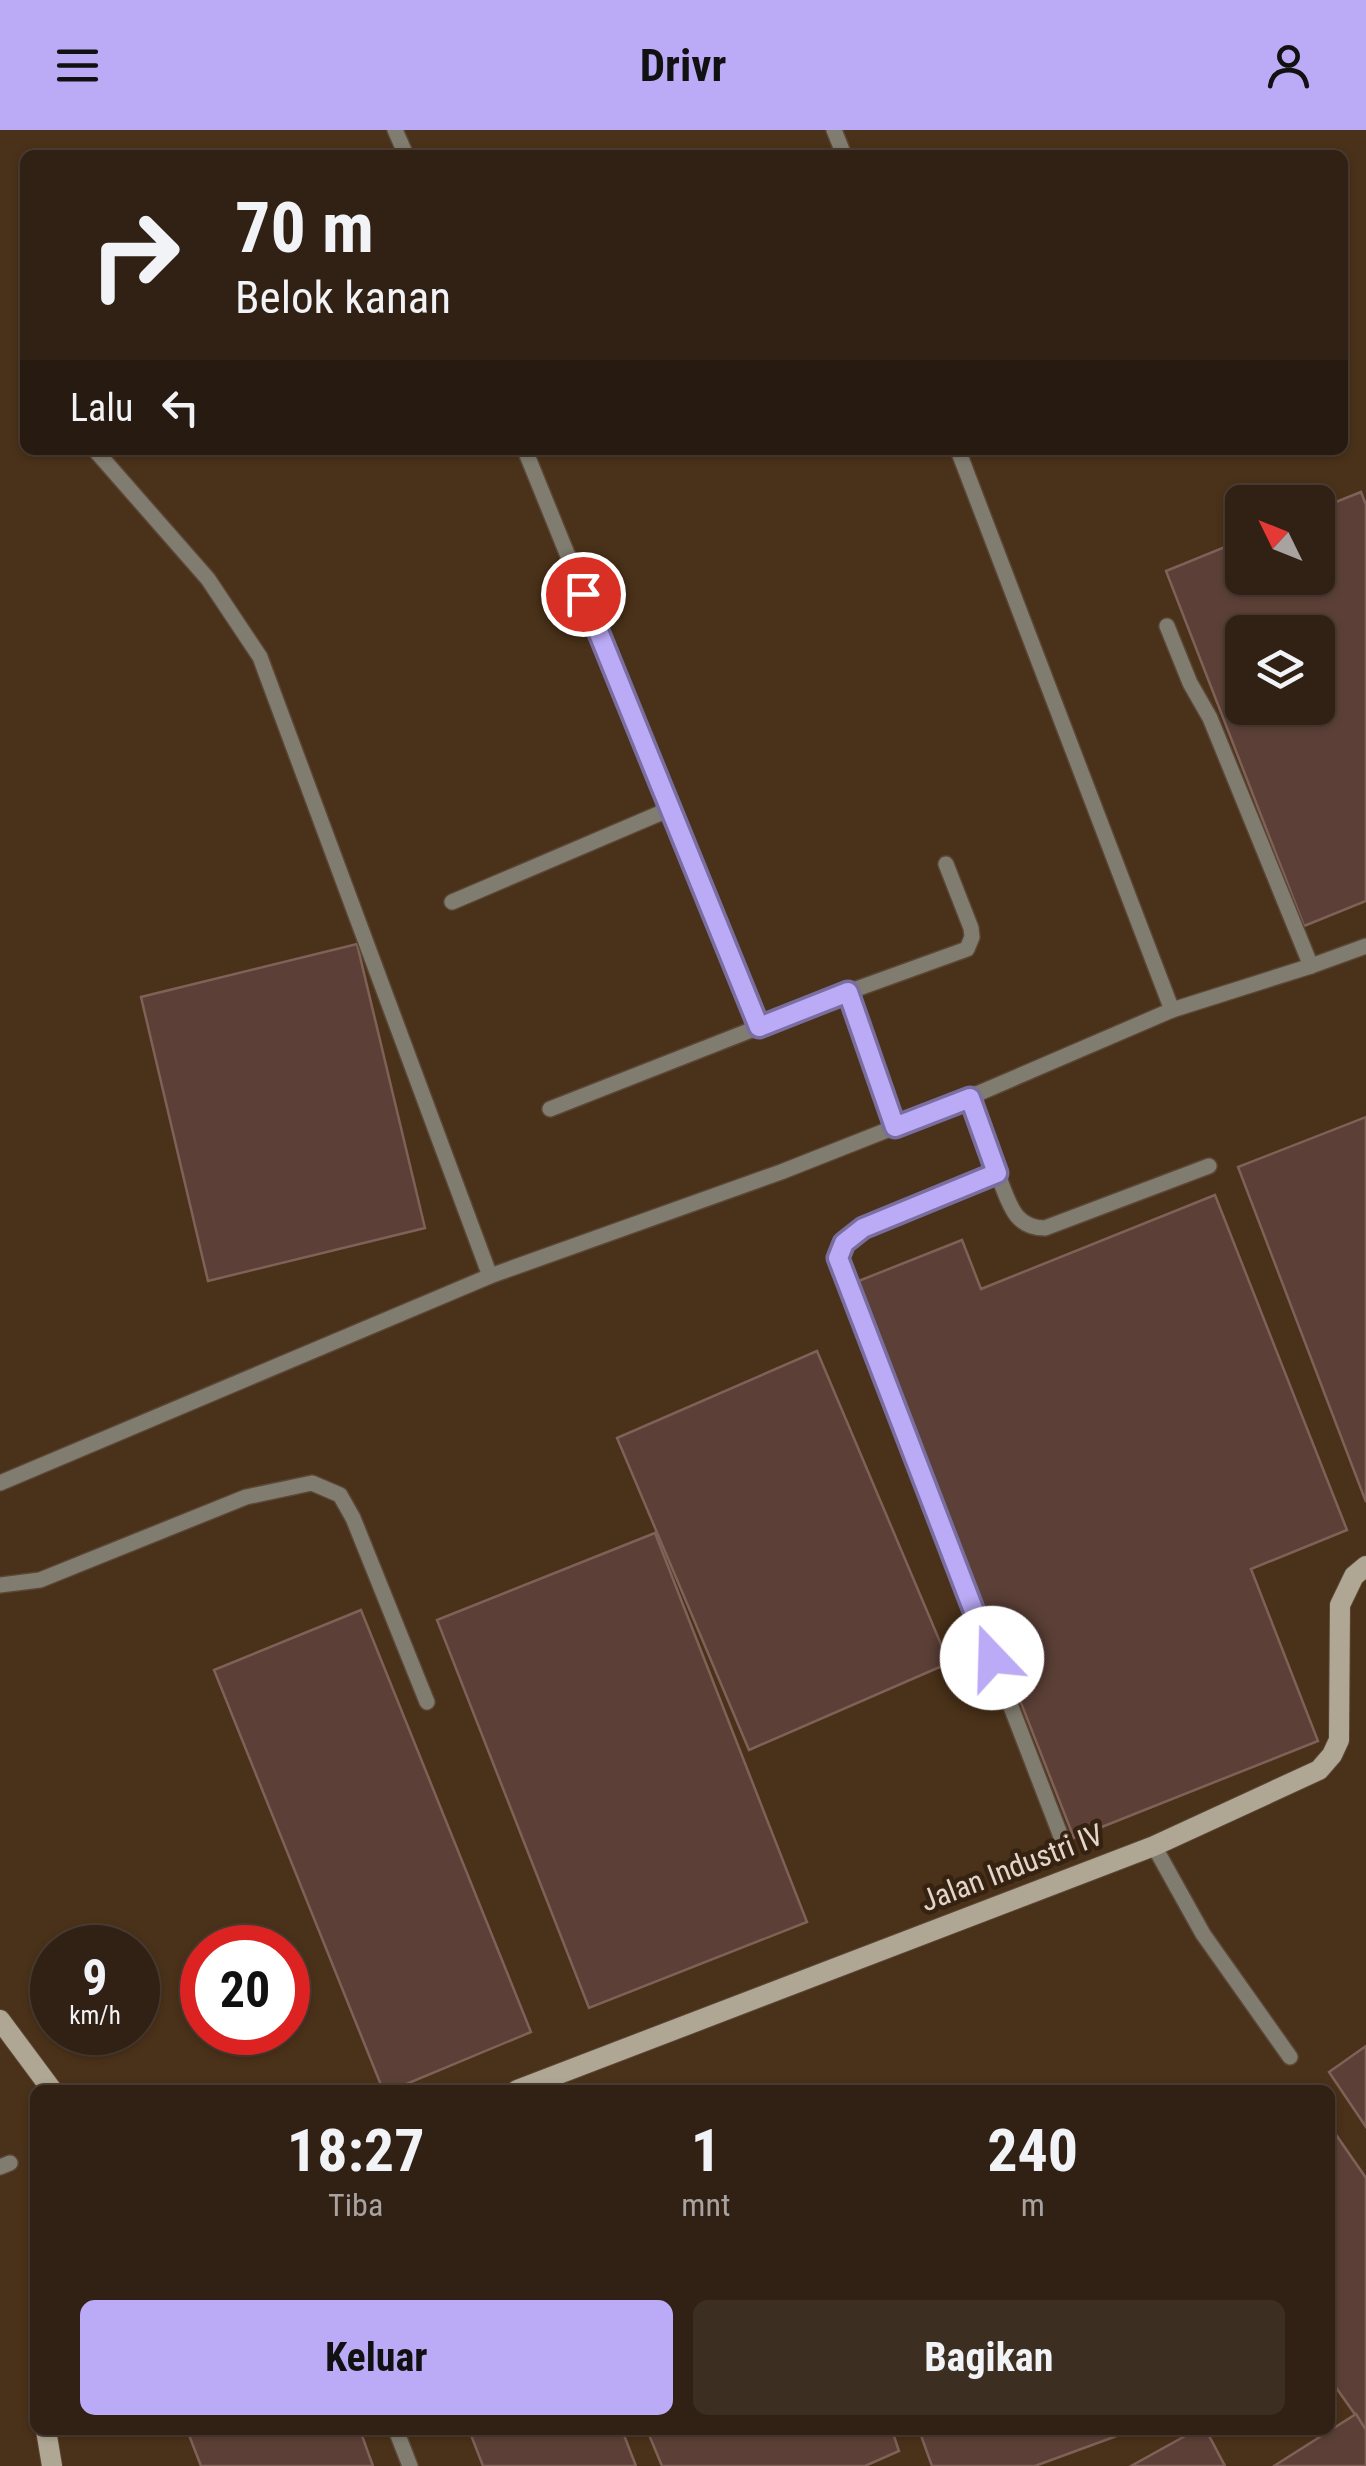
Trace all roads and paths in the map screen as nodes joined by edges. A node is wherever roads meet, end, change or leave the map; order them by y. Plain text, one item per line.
1 (100, 455) edge
2 (527, 455) edge
3 (960, 455) edge
4 (1167, 626) dead end
5 (670, 808) junction
6 (946, 864) dead end
7 (452, 902) dead end
8 (1365, 951) edge
9 (1310, 966) junction
10 (848, 992) junction
11 (1172, 1010) junction
12 (759, 1027) junction
13 (970, 1098) junction
14 (550, 1109) dead end
15 (895, 1127) junction
16 (1209, 1166) dead end
17 (997, 1173) junction
18 (490, 1276) junction
19 (0, 1483) edge
20 (1366, 1566) edge
21 (0, 1585) edge
22 (427, 1702) dead end
23 (1062, 1840) dead end
24 (1154, 1846) junction
25 (0, 2020) edge
26 (1290, 2057) dead end
27 (48, 2085) edge
28 (535, 2085) edge
29 (46, 2435) edge
30 (398, 2435) edge
31 (47, 2464) edge
32 (410, 2466) edge

1 - 18 lane
2 - 5 lane
3 - 11 lane
4 - 9 lane
5 - 7 lane
5 - 12 lane
6 - 10 lane
8 - 9 lane
9 - 11 lane
10 - 12 lane
10 - 15 lane
11 - 13 lane
12 - 14 lane
13 - 15 lane
13 - 17 lane
15 - 18 lane
16 - 17 lane
17 - 23 lane
18 - 19 lane
20 - 24 main road, Jalan Industri IV
21 - 22 lane
24 - 26 lane
24 - 28 main road, Jalan Industri IV
25 - 27 main road
29 - 31 main road
30 - 32 lane

